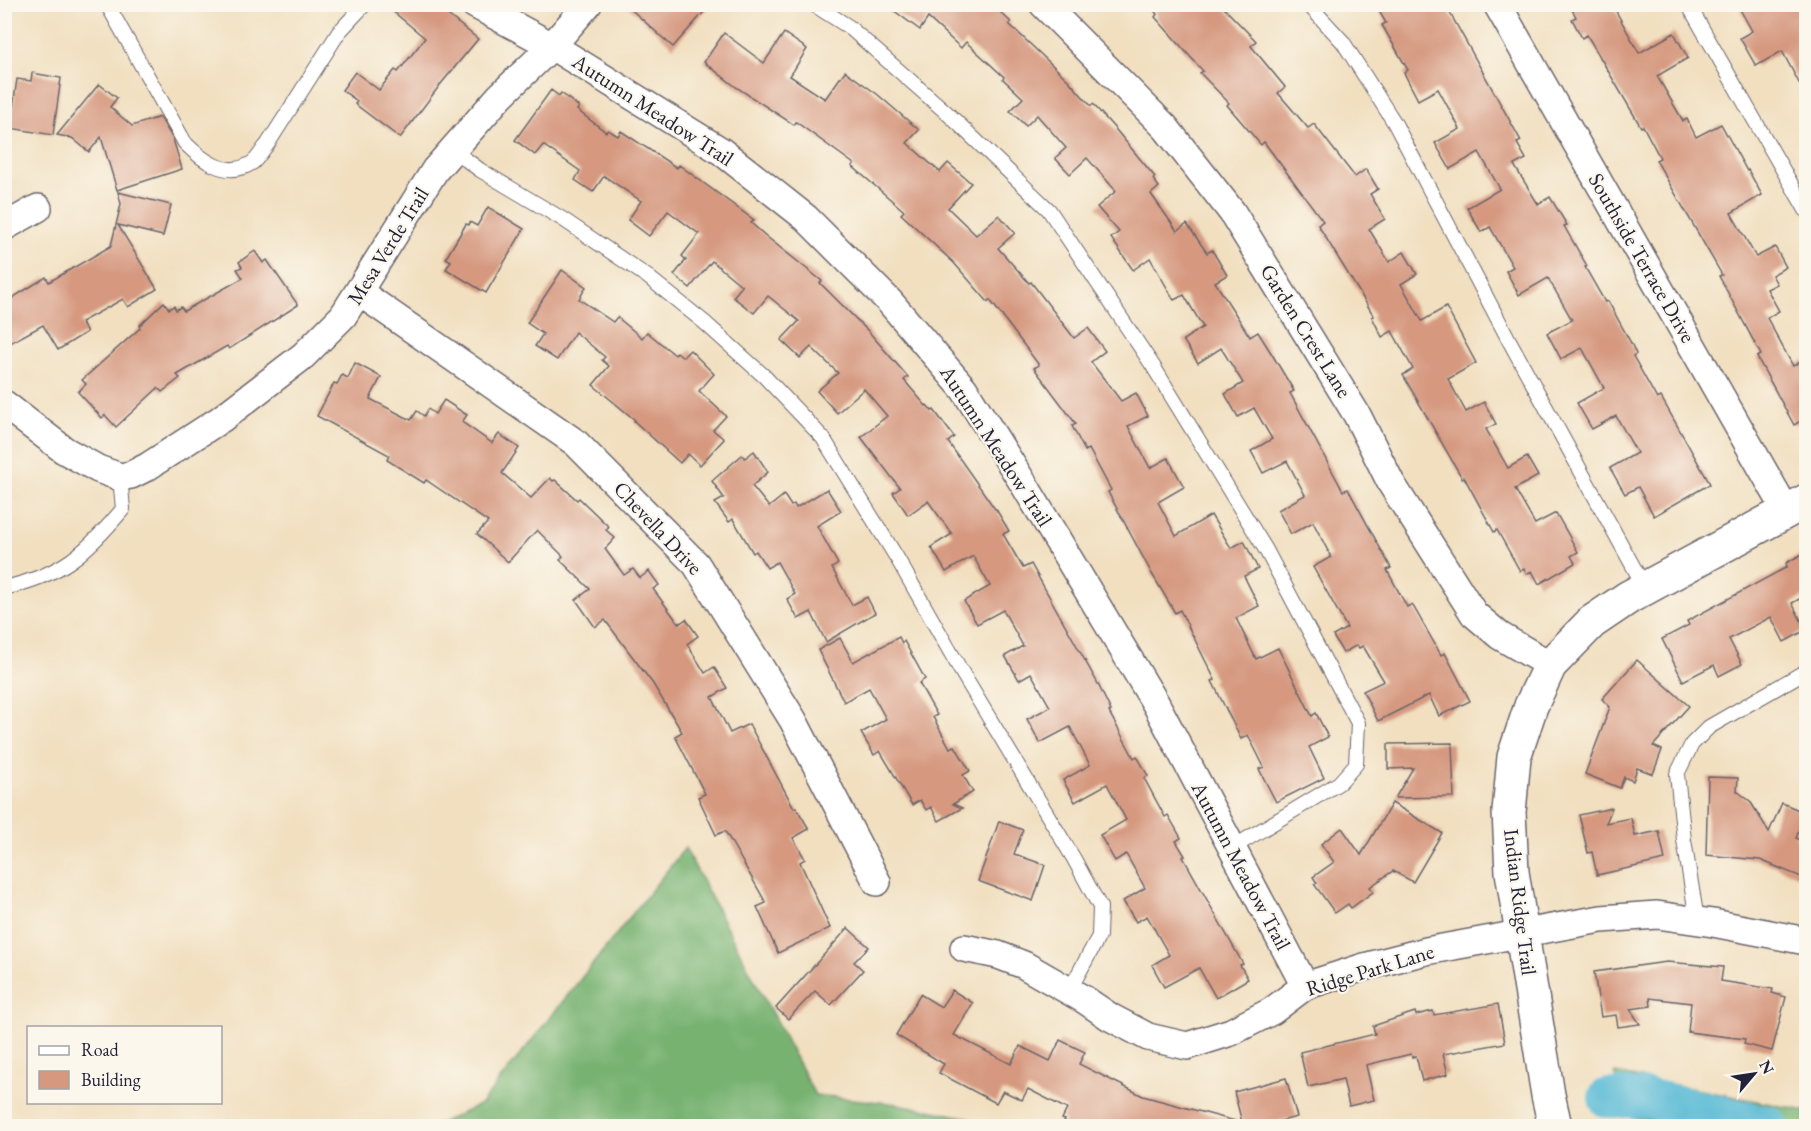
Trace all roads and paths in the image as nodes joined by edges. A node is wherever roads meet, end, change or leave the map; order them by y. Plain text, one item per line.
1 (108, 4) edge
2 (365, 4) edge
3 (474, 4) edge
4 (588, 4) edge
5 (813, 4) edge
6 (1043, 4) edge
7 (1308, 4) edge
8 (1497, 4) edge
9 (1688, 4) edge
10 (552, 46) junction
11 (453, 150) junction
12 (38, 208) dead end
13 (1806, 210) edge
14 (4, 227) edge
15 (359, 292) junction
16 (4, 404) edge
17 (120, 477) junction
18 (1797, 506) edge
19 (4, 588) edge
20 (1645, 588) junction
21 (1550, 664) junction
22 (1806, 671) edge
23 (1232, 848) junction
24 (877, 882) dead end
25 (1697, 920) junction
26 (1522, 932) junction
27 (1806, 941) edge
28 (964, 948) dead end
29 (1305, 986) junction
30 (1070, 992) junction
31 (1555, 1126) edge

1 - 2 lane
3 - 10 street, Autumn Meadow Trail
4 - 10 street, Mesa Verde Trail
5 - 23 lane
6 - 21 street, Garden Crest Lane
7 - 20 lane
8 - 18 street, Southside Terrace Drive
9 - 13 lane
10 - 11 street, Mesa Verde Trail
10 - 23 street, Autumn Meadow Trail
11 - 15 street, Mesa Verde Trail
11 - 30 lane
12 - 14 street
15 - 17 street, Mesa Verde Trail
15 - 24 street, Chevella Drive
16 - 17 street
17 - 19 lane
18 - 20 street, Indian Ridge Trail
20 - 21 street, Indian Ridge Trail
21 - 26 street, Indian Ridge Trail
22 - 25 lane
23 - 29 street, Autumn Meadow Trail
25 - 26 street, Ridge Park Lane
25 - 27 street, Ridge Park Lane
26 - 29 street, Ridge Park Lane
26 - 31 street, Indian Ridge Trail
28 - 30 street, Ridge Park Lane
29 - 30 street, Ridge Park Lane

